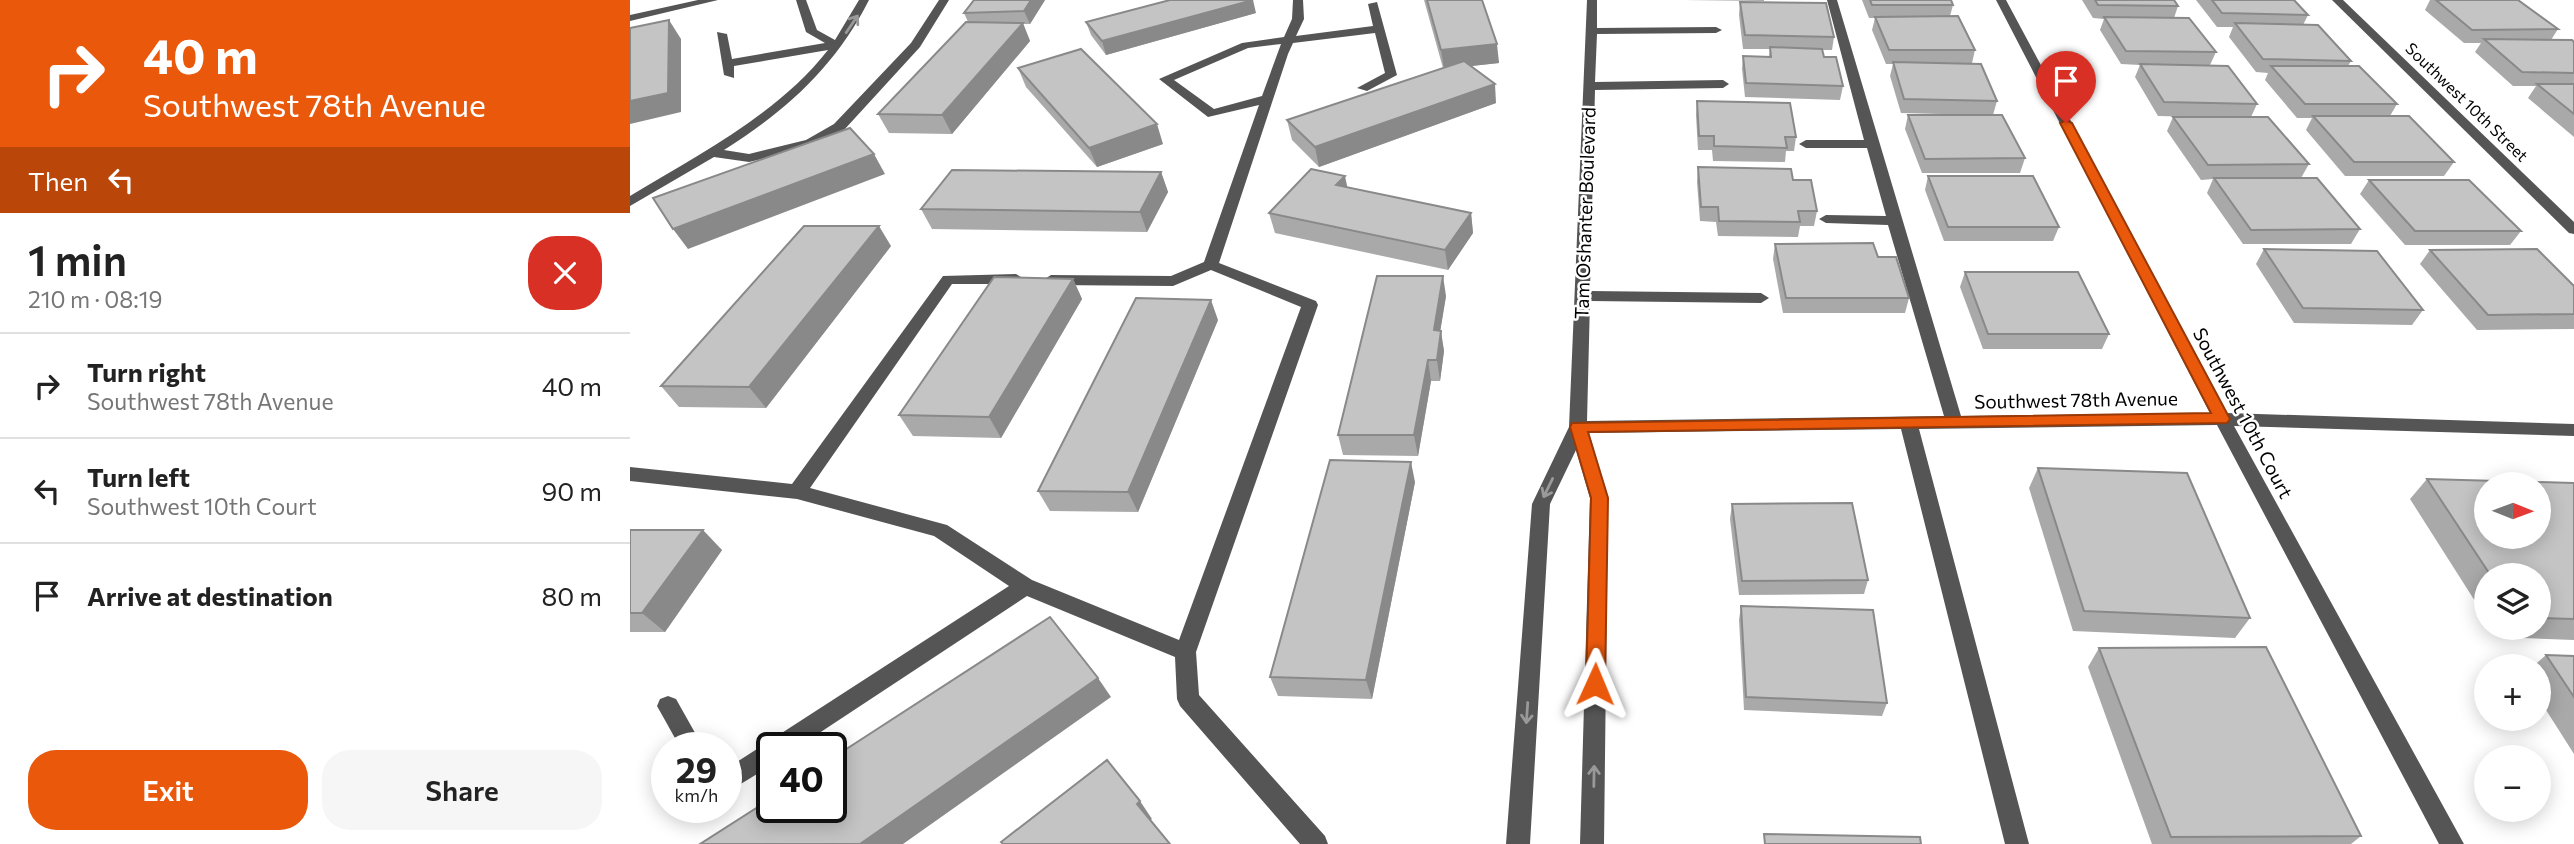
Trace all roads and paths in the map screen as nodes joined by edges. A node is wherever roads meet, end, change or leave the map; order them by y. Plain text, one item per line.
1 (713, 0) edge
2 (802, 0) edge
3 (864, 0) edge
4 (944, 0) edge
5 (1298, 0) edge
6 (1592, 0) edge
7 (1832, 0) edge
8 (2001, 0) edge
9 (2337, 0) edge
10 (1373, 4) dead end
11 (630, 18) edge
12 (1379, 29) junction
13 (1716, 30) dead end
14 (1591, 31) junction
15 (721, 34) dead end
16 (1287, 41) junction
17 (836, 45) junction
18 (1723, 84) dead end
19 (1589, 86) junction
20 (1363, 88) dead end
21 (1268, 98) junction
22 (1806, 144) dead end
23 (1872, 144) junction
24 (710, 152) junction
25 (630, 202) edge
26 (1826, 219) dead end
27 (1894, 221) junction
28 (2574, 230) edge
29 (1211, 265) junction
30 (1582, 296) junction
31 (1761, 298) dead end
32 (2222, 419) junction
33 (1908, 422) junction
34 (1954, 422) junction
35 (1578, 427) junction
36 (2574, 430) edge
37 (630, 474) edge
38 (797, 492) junction
39 (1025, 586) junction
40 (1185, 652) junction
41 (668, 706) dead end
42 (683, 732) edge
43 (802, 732) edge
44 (1316, 844) edge
45 (1518, 844) edge
46 (1592, 844) edge
47 (2017, 844) edge
48 (2452, 844) edge

1 - 11 street
2 - 17 street
17 -> 3 street
4 - 24 street
5 - 16 street
6 - 14 street, Tam Oshanter Boulevard
7 - 23 street
8 - 32 street, Southwest 10th Court
9 - 28 street, Southwest 10th Street
10 - 12 street
12 - 16 street
12 - 20 street
13 - 14 street
14 - 19 street, Tam Oshanter Boulevard
15 - 17 street
16 - 21 street
16 - 21 street
17 - 24 street
18 - 19 street
19 - 30 street, Tam Oshanter Boulevard
21 - 29 street
22 - 23 street
23 - 27 street
24 - 25 street
26 - 27 street
27 - 34 street
29 - 38 street
29 - 40 street
30 - 31 street
30 - 35 street, Tam Oshanter Boulevard
32 - 34 street, Southwest 78th Avenue
32 - 36 street, Southwest 78th Avenue
32 - 48 street, Southwest 10th Court
33 - 34 street, Southwest 78th Avenue
33 - 35 street, Southwest 78th Avenue
33 - 47 street
35 -> 45 street, Tam Oshanter Boulevard
46 -> 35 street, Tam Oshanter Boulevard
37 - 38 street
38 - 39 street
39 - 40 street
39 - 43 street
40 - 44 street
41 - 42 street

